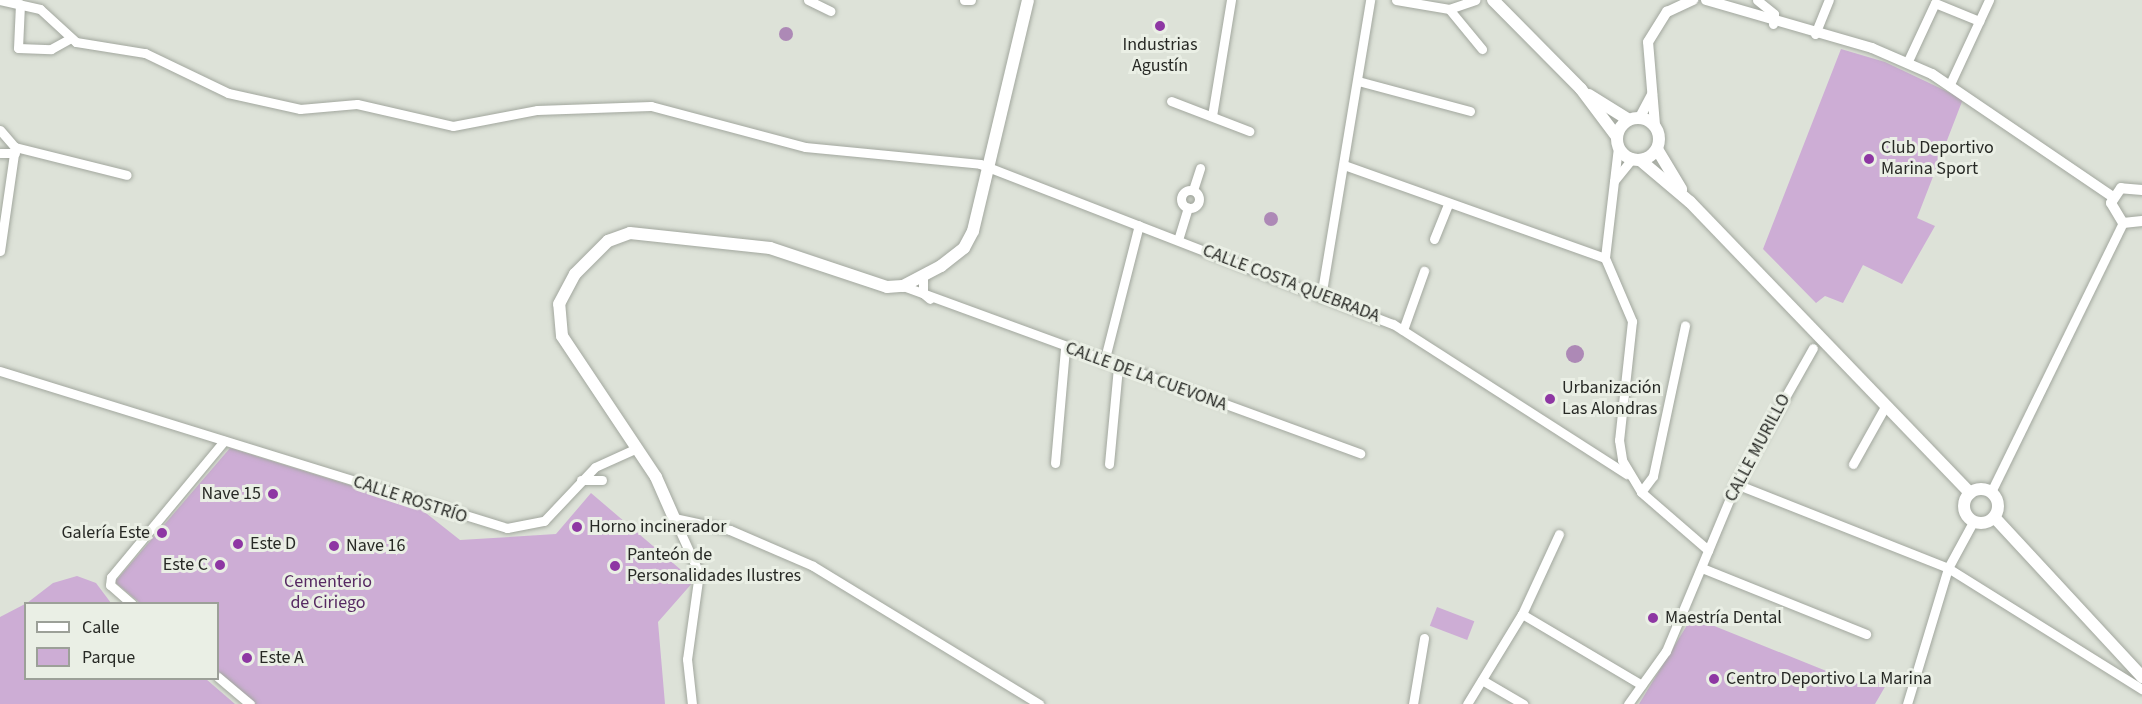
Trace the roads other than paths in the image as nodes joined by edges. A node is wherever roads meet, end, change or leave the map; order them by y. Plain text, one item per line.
1 (0, 0) edge
2 (808, 0) edge
3 (964, 0) edge
4 (971, 0) edge
5 (1028, 0) edge
6 (1231, 0) edge
7 (1370, 0) edge
8 (1396, 0) edge
9 (1475, 0) edge
10 (1493, 0) edge
11 (1690, 0) edge
12 (1706, 0) edge
13 (1757, 0) edge
14 (1828, 0) edge
15 (1989, 0) edge
16 (20, 4) junction
17 (1674, 4) edge
18 (1449, 9) junction
19 (831, 11) dead end
20 (1979, 21) junction
21 (1773, 24) junction
22 (1815, 34) junction
23 (69, 39) junction
24 (1482, 49) dead end
25 (1907, 63) junction
26 (1358, 81) junction
27 (1950, 84) junction
28 (1581, 89) junction
29 (1652, 94) junction
30 (1172, 101) dead end
31 (1470, 111) dead end
32 (1212, 116) junction
33 (1634, 118) junction
34 (1655, 125) junction
35 (0, 130) edge
36 (1249, 130) dead end
37 (1617, 142) junction
38 (1657, 149) junction
39 (15, 150) junction
40 (0, 153) edge
41 (1636, 159) junction
42 (1344, 165) junction
43 (988, 167) junction
44 (1200, 168) dead end
45 (127, 175) dead end
46 (1614, 181) junction
47 (2142, 190) edge
48 (2113, 197) junction
49 (1690, 202) junction
50 (1448, 204) junction
51 (2142, 221) edge
52 (2123, 223) junction
53 (1139, 225) junction
54 (1434, 239) dead end
55 (1178, 240) junction
56 (0, 250) edge
57 (1605, 258) junction
58 (1424, 271) dead end
59 (923, 276) junction
60 (903, 286) junction
61 (1321, 297) junction
62 (932, 300) junction
63 (1685, 325) dead end
64 (1403, 330) junction
65 (1065, 348) junction
66 (1813, 348) dead end
67 (1104, 362) junction
68 (1118, 367) junction
69 (0, 371) edge
70 (1886, 405) junction
71 (224, 441) junction
72 (1619, 447) junction
73 (636, 449) junction
74 (1359, 453) dead end
75 (1598, 454) junction
76 (1055, 463) dead end
77 (1109, 464) dead end
78 (1853, 464) dead end
79 (1627, 474) junction
80 (581, 480) junction
81 (602, 480) dead end
82 (1736, 484) junction
83 (1641, 492) junction
84 (1991, 492) junction
85 (1970, 493) junction
86 (674, 518) junction
87 (1995, 518) junction
88 (1973, 522) junction
89 (1559, 534) dead end
90 (1708, 550) junction
91 (1948, 567) junction
92 (1702, 568) junction
93 (131, 602) edge
94 (1522, 614) junction
95 (1866, 634) dead end
96 (1424, 638) dead end
97 (219, 677) edge
98 (2142, 677) edge
99 (1482, 680) junction
100 (1642, 685) junction
101 (2142, 689) edge
102 (250, 704) edge
103 (692, 704) edge
104 (1039, 704) edge
105 (1413, 704) edge
106 (1467, 704) edge
107 (1522, 704) edge
108 (1628, 704) edge
109 (1907, 704) edge

1 - 16 street
2 - 19 street
3 - 4 street
5 - 43 main road
6 - 32 street
7 - 26 street
8 - 18 street
9 - 18 street
10 - 28 main road
11 - 17 street
12 - 21 street
13 - 21 street
14 - 22 street
15 - 20 street
16 - 23 street
16 - 23 street
17 - 29 street
18 - 24 street
20 - 25 street
20 - 27 street
21 - 22 street
22 - 25 street
23 - 43 street, CALLE COSTA QUEBRADA
25 - 27 street
26 - 31 street
26 - 42 street
27 - 48 street
28 - 33 main road
28 - 37 main road
29 - 33 street
29 - 34 street
30 - 32 street
32 - 36 street
33 - 34 main road
33 - 37 main road
34 - 38 main road
35 - 39 street
37 - 41 main road
37 - 46 street
38 - 41 main road
38 - 49 main road
39 - 40 street
39 - 45 street
39 - 56 street
41 - 46 street
41 - 49 main road
42 - 50 street
42 - 61 street
43 - 53 street, CALLE COSTA QUEBRADA
43 - 59 main road
44 - 55 street, CALLE COSTA QUEBRADA
46 - 57 street
47 - 48 street
48 - 52 street
49 - 70 main road
50 - 54 street
50 - 57 street
51 - 52 street
52 - 84 street
53 - 55 street, CALLE COSTA QUEBRADA
53 - 67 street
55 - 61 street, CALLE COSTA QUEBRADA
57 - 72 street
58 - 64 street
59 - 60 main road
59 - 62 street
60 - 62 street, CALLE DE LA CUEVONA
60 - 73 main road
61 - 64 street, CALLE COSTA QUEBRADA
62 - 65 street, CALLE DE LA CUEVONA
63 - 83 street
64 - 75 street, CALLE COSTA QUEBRADA
65 - 67 street, CALLE DE LA CUEVONA
65 - 76 street
66 - 82 street, CALLE MURILLO
67 - 68 street, CALLE DE LA CUEVONA
68 - 74 street, CALLE DE LA CUEVONA
68 - 77 street
69 - 71 street, CALLE ROSTRÍO
70 - 78 street
70 - 85 main road
71 - 80 street, CALLE ROSTRÍO
71 - 93 street
72 - 75 street
72 - 79 street
73 - 80 street, CALLE ROSTRÍO
73 - 86 main road
75 - 79 street
79 - 83 street
80 - 81 street
82 - 90 street, CALLE MURILLO
82 - 91 street
83 - 90 street
84 - 85 main road
84 - 87 main road
85 - 88 main road
86 - 103 street
86 - 104 street
87 - 88 main road
87 - 98 main road
88 - 91 street
89 - 94 street
90 - 92 street, CALLE MURILLO
91 - 101 street
91 - 109 street
92 - 95 street
92 - 100 street, CALLE MURILLO
94 - 99 street
94 - 100 street
96 - 105 street
97 - 102 street
99 - 106 street
99 - 107 street
100 - 108 street, CALLE MURILLO

